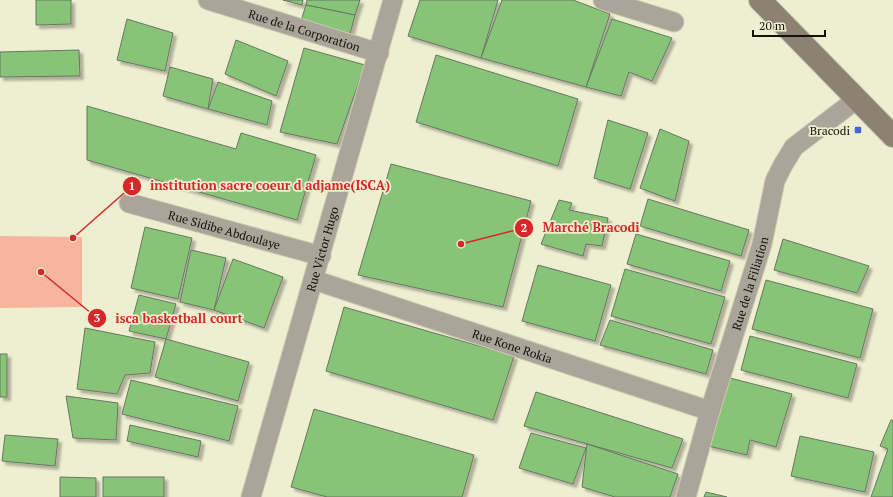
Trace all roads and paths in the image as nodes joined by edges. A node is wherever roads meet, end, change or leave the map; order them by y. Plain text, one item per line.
1 (208, 0) edge
2 (393, 0) edge
3 (603, 0) edge
4 (760, 0) edge
5 (674, 22) dead end
6 (378, 52) junction
7 (857, 99) junction
8 (893, 136) edge
9 (129, 203) dead end
10 (321, 256) junction
11 (314, 280) junction
12 (710, 411) junction
13 (251, 497) edge
14 (686, 497) edge

1 - 6 street, Rue de la Corporation
2 - 6 street, Rue Victor Hugo
3 - 5 street
4 - 7 main road
6 - 10 street, Rue Victor Hugo
7 - 8 main road
7 - 12 street, Rue de la Filiation
9 - 10 street, Rue Sidibe Abdoulaye
10 - 11 street, Rue Victor Hugo
11 - 12 street, Rue Kone Rokia
11 - 13 street, Rue Victor Hugo
12 - 14 street, Rue de la Filiation

